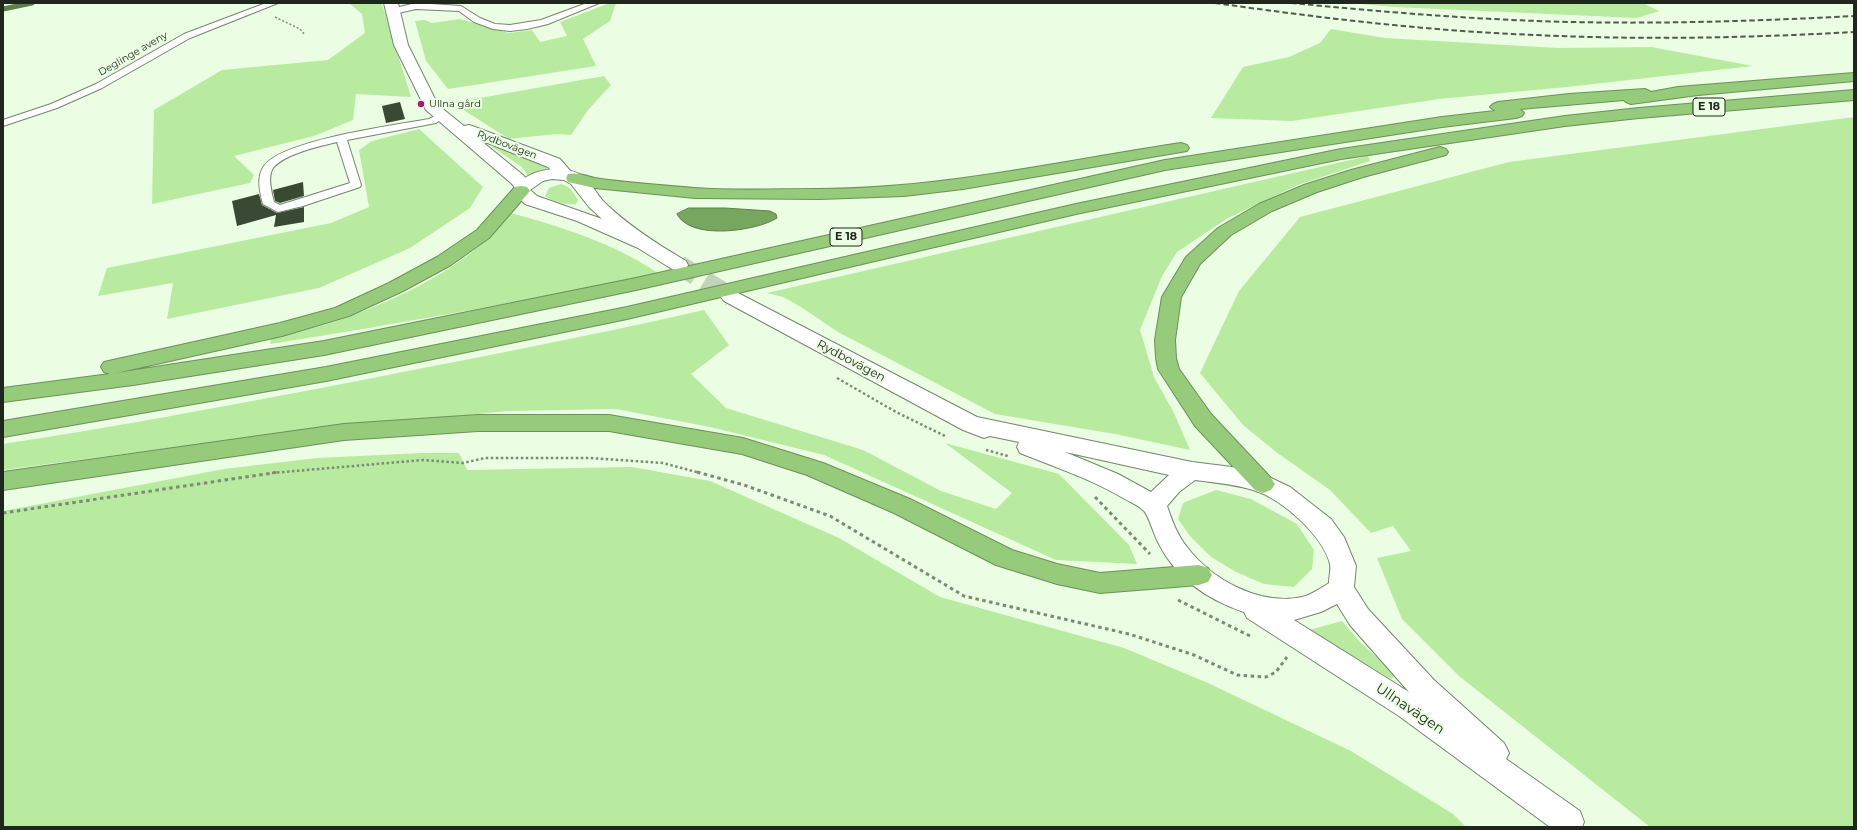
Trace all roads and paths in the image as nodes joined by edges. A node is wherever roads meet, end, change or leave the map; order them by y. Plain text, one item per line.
1 (274, 3) edge
2 (595, 3) edge
3 (393, 7) edge
4 (260, 8) junction
5 (305, 35) dead end
6 (1854, 77) edge
7 (1692, 92) junction
8 (1854, 95) edge
9 (444, 118) junction
10 (1565, 121) junction
11 (3, 123) edge
12 (341, 138) junction
13 (570, 176) junction
14 (522, 188) junction
15 (644, 244) junction
16 (679, 265) tunnel mouth
17 (730, 298) tunnel mouth
18 (835, 376) dead end
19 (3, 389) edge
20 (3, 395) edge
21 (971, 424) junction
22 (3, 429) edge
23 (953, 440) dead end
24 (982, 448) dead end
25 (1011, 457) dead end
26 (1192, 471) junction
27 (3, 481) edge
28 (1263, 484) junction
29 (1093, 496) dead end
30 (1155, 506) junction
31 (3, 513) edge
32 (1199, 575) junction
33 (1158, 577) junction
34 (1341, 588) junction
35 (1246, 604) junction
36 (1254, 638) dead end
37 (1282, 652) dead end
38 (1572, 824) edge

1 - 4 lane, Deglinge aveny
2 - 3 lane
3 - 9 street, Rydbovägen
4 - 5 path
4 - 11 lane, Deglinge aveny
6 - 7 highway, E 18
7 - 13 highway
7 - 20 highway, E 18
8 - 10 highway, E 18
9 - 12 lane
9 - 13 street, Rydbovägen
9 - 14 street, Rydbovägen
10 - 22 highway, E 18
10 - 28 highway
12 - 12 lane
13 - 14 street
13 - 15 street, Rydbovägen
14 - 15 street, Rydbovägen
14 - 19 highway
15 - 16 street, Rydbovägen
17 - 21 street, Rydbovägen
18 - 23 path
21 - 26 street, Rydbovägen
21 - 30 street, Rydbovägen
24 - 25 path
26 - 28 street, Rydbovägen
26 - 30 street
27 - 33 highway
28 - 34 street, Rydbovägen
29 - 33 path
30 - 32 street
31 - 37 path
32 - 33 highway
32 - 35 street
33 - 36 path
34 - 35 street
34 - 38 street, Ullnavägen
35 - 38 street, Ullnavägen

